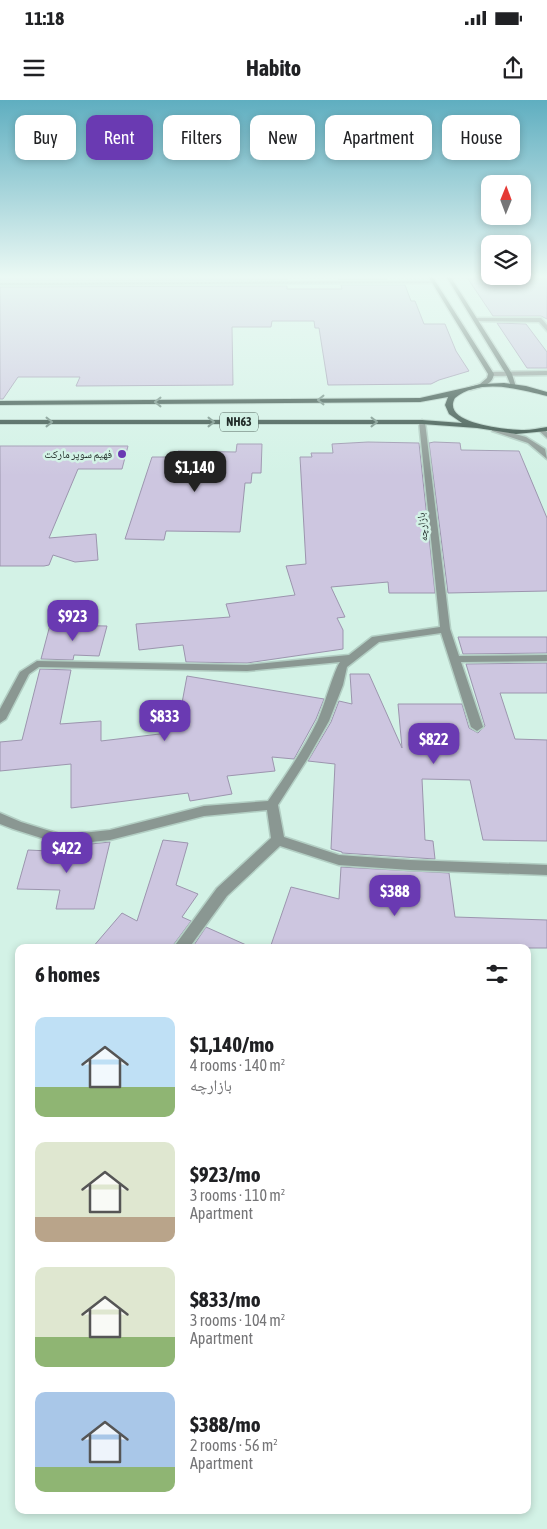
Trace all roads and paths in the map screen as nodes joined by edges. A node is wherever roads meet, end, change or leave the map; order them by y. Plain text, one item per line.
1 (471, 343) edge
2 (489, 343) edge
3 (491, 374) junction
4 (508, 374) junction
5 (547, 374) edge
6 (514, 386) junction
7 (547, 387) edge
8 (470, 388) junction
9 (530, 389) junction
10 (456, 393) junction
11 (547, 394) edge
12 (0, 403) edge
13 (0, 422) edge
14 (422, 422) junction
15 (477, 426) junction
16 (544, 429) edge
17 (494, 430) junction
18 (547, 436) edge
19 (546, 453) edge
20 (445, 629) junction
21 (352, 658) junction
22 (547, 658) edge
23 (454, 659) junction
24 (0, 719) edge
25 (477, 727) dead end
26 (272, 805) junction
27 (0, 818) edge
28 (278, 840) junction
29 (547, 870) edge
30 (183, 944) edge

1 - 3 main road
2 - 4 main road
3 - 4 street
3 - 8 main road
4 - 5 street
4 - 6 main road
6 - 8 highway
6 - 9 highway
7 - 9 highway
8 - 10 highway
9 - 11 highway
10 -> 12 highway, NH63
10 - 15 highway
13 -> 14 highway, NH63
14 - 15 highway, NH63
14 - 20 street, بازارچه
15 - 17 highway
16 - 17 highway
16 - 18 street
17 - 19 street
20 - 21 street
20 - 23 street, بازارچه
21 - 24 street
21 - 26 street
22 - 23 street
23 - 25 street, بازارچه
26 - 27 street
26 - 28 street
28 - 29 street
28 - 30 street

